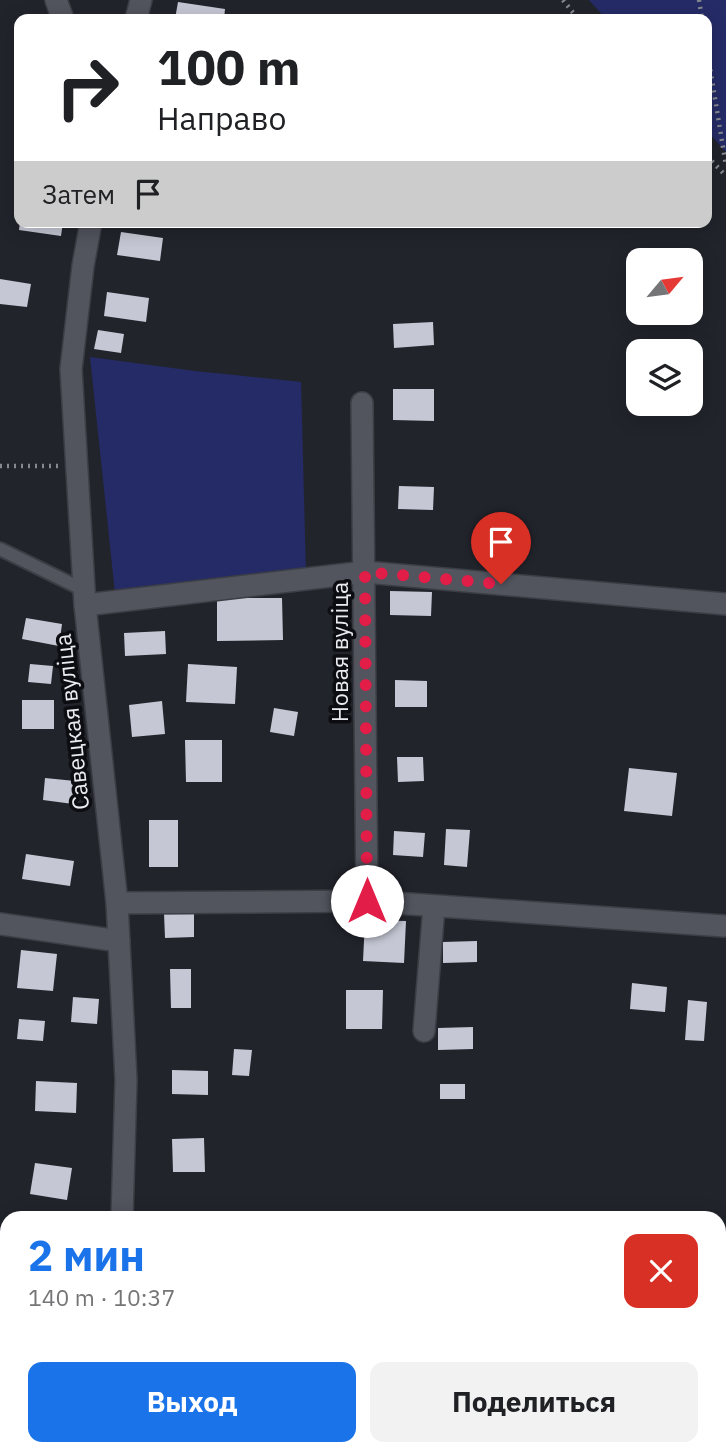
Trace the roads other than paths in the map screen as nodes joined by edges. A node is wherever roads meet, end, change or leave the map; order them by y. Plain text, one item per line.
1 (90, 228) edge
2 (362, 403) dead end
3 (0, 549) edge
4 (365, 572) junction
5 (85, 597) junction
6 (726, 604) edge
7 (367, 901) junction
8 (117, 903) junction
9 (434, 906) junction
10 (0, 924) edge
11 (724, 926) edge
12 (119, 941) junction
13 (424, 1031) dead end
14 (122, 1211) edge

1 - 5 street, Савецкая вуліца
2 - 4 street, Новая вуліца
3 - 5 lane
4 - 5 street
4 - 6 street
4 - 7 street, Новая вуліца
5 - 8 street, Савецкая вуліца
7 - 8 street
7 - 9 street
8 - 12 street, Савецкая вуліца
9 - 11 street
9 - 13 street
10 - 12 street
12 - 14 street, Савецкая вуліца

